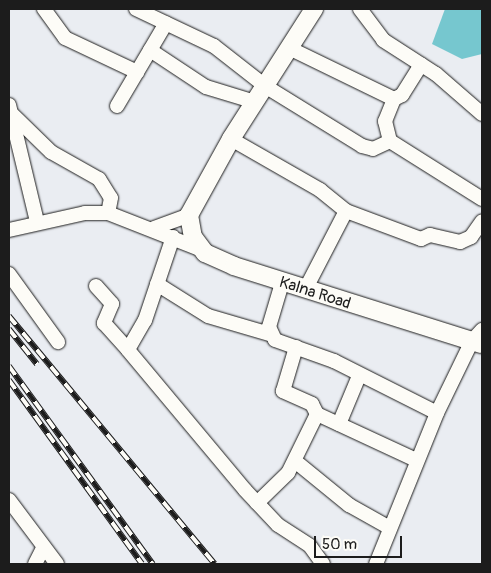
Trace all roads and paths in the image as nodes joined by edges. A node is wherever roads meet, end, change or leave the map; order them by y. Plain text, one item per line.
1 (44, 9) edge
2 (136, 9) edge
3 (314, 9) edge
4 (360, 9) edge
5 (166, 22) junction
6 (289, 48) junction
7 (150, 50) junction
8 (421, 65) junction
9 (137, 72) junction
10 (265, 86) junction
11 (394, 99) junction
12 (255, 102) junction
13 (117, 106) dead end
14 (11, 110) edge
15 (482, 114) edge
16 (231, 139) junction
17 (390, 141) junction
18 (482, 199) edge
19 (346, 211) junction
20 (108, 213) junction
21 (189, 215) junction
22 (482, 221) edge
23 (37, 222) junction
24 (154, 228) junction
25 (9, 230) edge
26 (173, 237) junction
27 (200, 249) junction
28 (9, 274) edge
29 (282, 283) junction
30 (157, 284) junction
31 (96, 286) dead end
32 (305, 290) junction
33 (269, 334) junction
34 (479, 338) edge
35 (58, 342) dead end
36 (296, 347) junction
37 (128, 350) junction
38 (359, 376) junction
39 (437, 413) junction
40 (316, 414) junction
41 (339, 424) junction
42 (416, 460) junction
43 (295, 461) junction
44 (9, 500) edge
45 (257, 503) junction
46 (390, 528) junction
47 (43, 548) junction
48 (35, 564) edge
49 (57, 564) edge
50 (324, 564) edge
51 (376, 564) edge

1 - 9 street
2 - 5 street
3 - 6 main road
4 - 8 street
5 - 7 street
5 - 10 street
6 - 10 main road
6 - 11 street
7 - 9 street
7 - 12 street
8 - 11 street
8 - 15 street
9 - 13 street
10 - 12 main road
10 - 17 street
11 - 17 street
12 - 16 main road
14 - 20 street
14 - 23 street
16 - 19 street
16 - 21 main road
17 - 18 street
19 - 22 street
19 - 32 street
20 - 23 street, Kalna Road
20 - 24 street, Kalna Road
21 - 24 street
21 - 27 main road
23 - 25 street, Kalna Road
24 - 26 street, Kalna Road
26 - 27 street, Kalna Road
26 - 30 street
27 - 29 main road, Kalna Road
28 - 35 street
29 - 32 main road, Kalna Road
29 - 33 street
30 - 33 street
30 - 37 street
31 - 37 street
32 - 34 main road, Kalna Road
33 - 36 street
34 - 39 street
36 - 38 street
36 - 40 street
37 - 45 street
38 - 39 street
38 - 41 street
39 - 42 street
40 - 41 street
40 - 43 street
41 - 42 street
42 - 46 street
43 - 45 street
43 - 46 street
44 - 47 street
45 - 50 street
46 - 51 street
47 - 48 street
47 - 49 street

